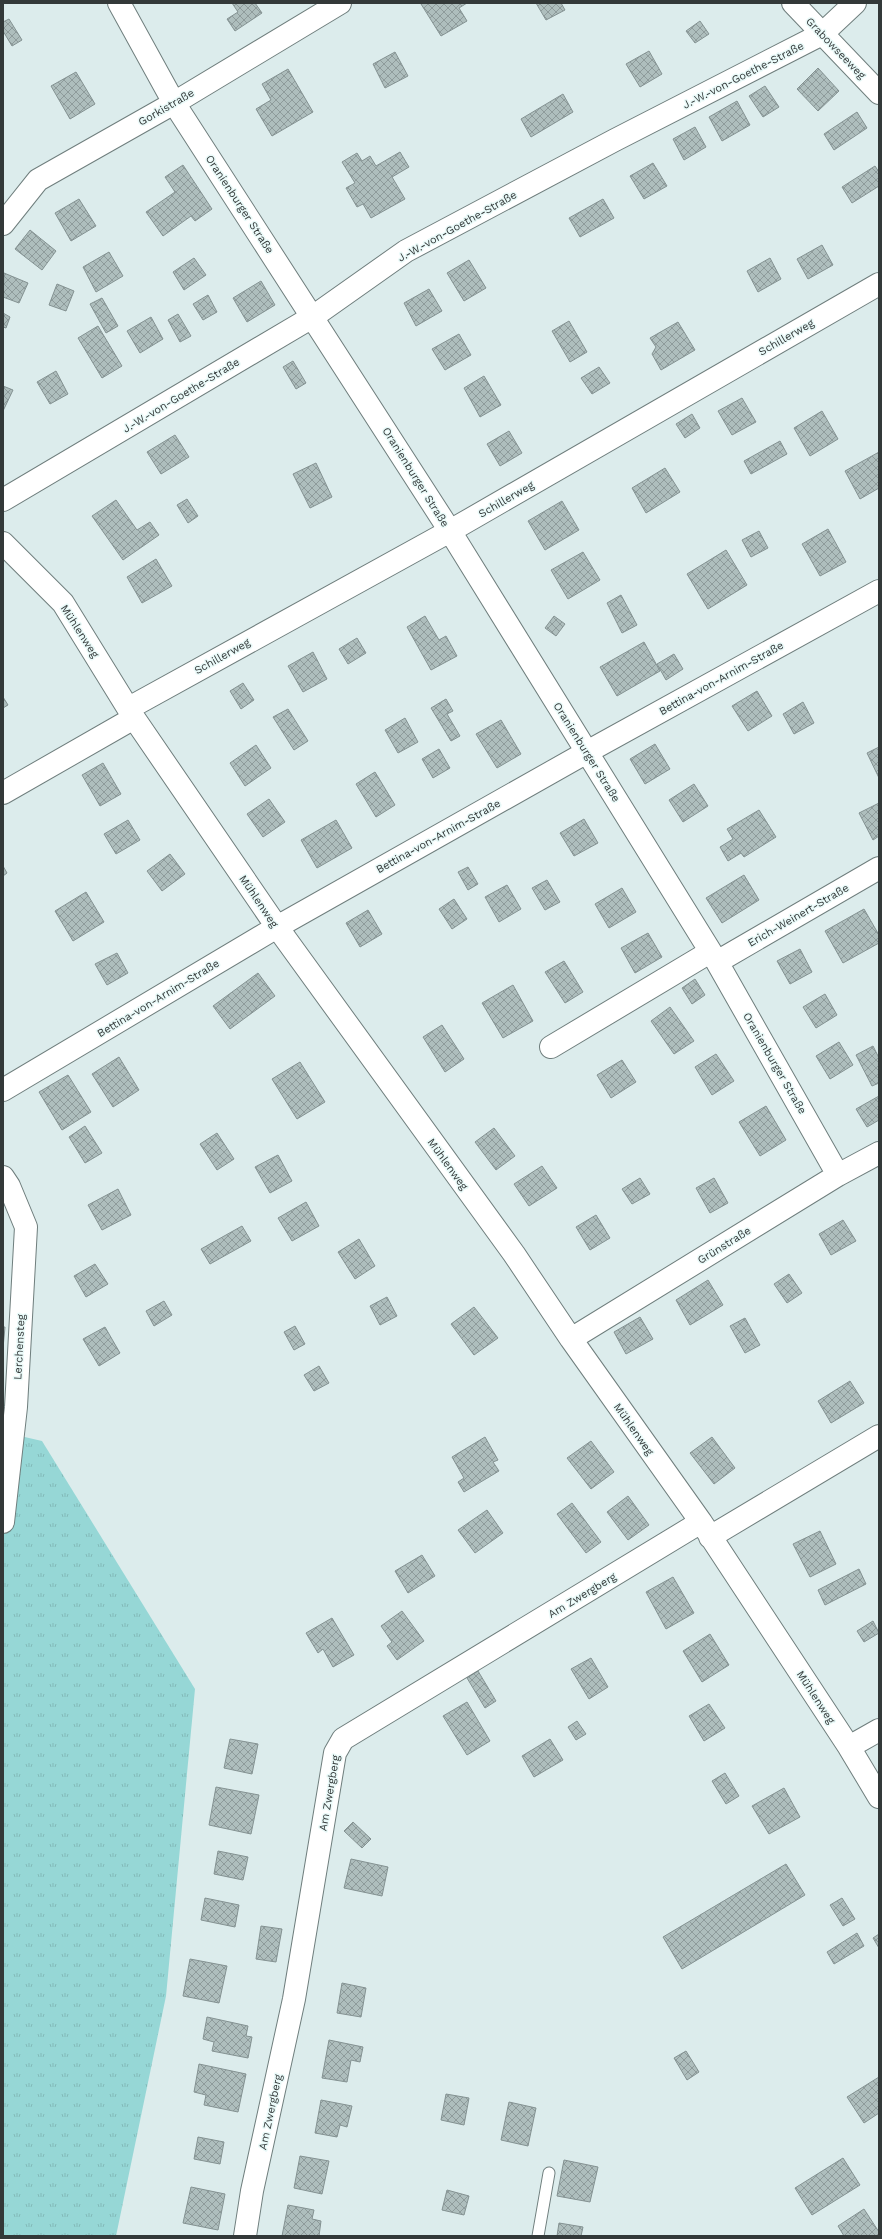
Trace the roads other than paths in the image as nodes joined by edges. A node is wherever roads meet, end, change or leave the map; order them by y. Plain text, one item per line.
1 (119, 3) edge
2 (340, 3) edge
3 (793, 3) edge
4 (855, 3) edge
5 (822, 34) junction
6 (879, 93) edge
7 (174, 103) junction
8 (3, 224) edge
9 (879, 284) edge
10 (314, 316) junction
11 (3, 500) edge
12 (450, 531) junction
13 (3, 543) edge
14 (879, 591) edge
15 (132, 713) junction
16 (587, 752) junction
17 (3, 793) edge
18 (879, 868) edge
19 (277, 927) junction
20 (714, 957) junction
21 (551, 1047) dead end
22 (3, 1090) edge
23 (879, 1153) edge
24 (838, 1175) junction
25 (3, 1177) edge
26 (571, 1339) junction
27 (879, 1436) edge
28 (3, 1522) edge
29 (706, 1530) junction
30 (879, 1730) edge
31 (850, 1747) junction
32 (879, 1797) edge
33 (549, 2173) dead end
34 (245, 2236) edge
35 (538, 2236) edge

1 - 7 street, Oranienburger Straße
2 - 7 street, Gorkistraße
3 - 5 street, Grabowseeweg
4 - 5 street, J.-W.-von-Goethe-Straße
5 - 6 street, Grabowseeweg
5 - 10 street, J.-W.-von-Goethe-Straße
7 - 8 street, Gorkistraße
7 - 10 street, Oranienburger Straße
9 - 12 street, Schillerweg
10 - 11 street, J.-W.-von-Goethe-Straße
10 - 12 street, Oranienburger Straße
12 - 15 street, Schillerweg
12 - 16 street, Oranienburger Straße
13 - 15 street, Mühlenweg
14 - 16 street, Bettina-von-Arnim-Straße
15 - 17 street, Schillerweg
15 - 19 street, Mühlenweg
16 - 19 street, Bettina-von-Arnim-Straße
16 - 20 street, Oranienburger Straße
18 - 20 street, Erich-Weinert-Straße
19 - 22 street, Bettina-von-Arnim-Straße
19 - 26 street, Mühlenweg
20 - 21 street
20 - 24 street, Oranienburger Straße
23 - 24 street, Grünstraße
24 - 26 street, Grünstraße
25 - 28 street, Lerchensteg
26 - 29 street, Mühlenweg
27 - 29 street, Am Zwergberg
29 - 31 street, Mühlenweg
29 - 34 street, Am Zwergberg
30 - 31 street
31 - 32 street, Mühlenweg
33 - 35 lane

